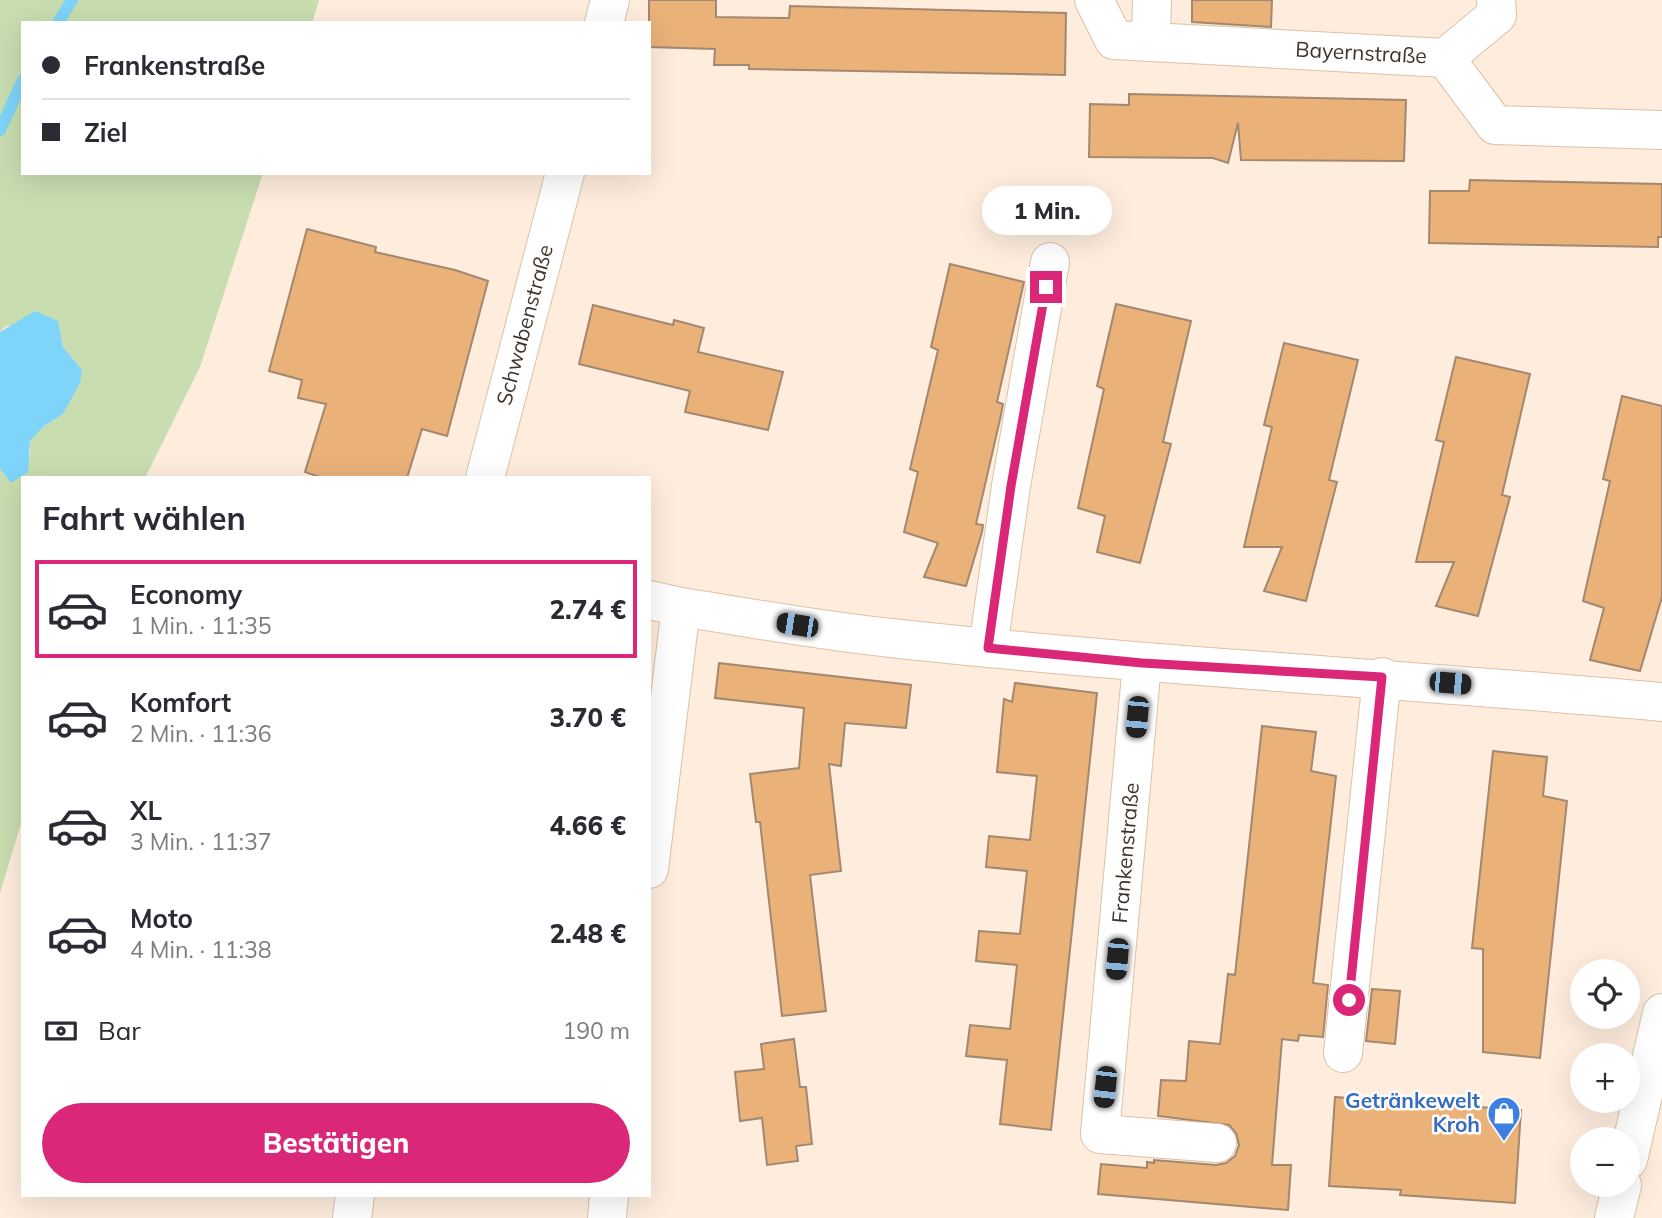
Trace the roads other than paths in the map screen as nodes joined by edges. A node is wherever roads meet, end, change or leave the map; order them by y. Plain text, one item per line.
1 (610, 0) edge
2 (1094, 0) edge
3 (1152, 0) edge
4 (1496, 0) edge
5 (605, 21) edge
6 (1152, 42) junction
7 (1445, 58) junction
8 (1662, 130) edge
9 (564, 175) edge
10 (1050, 262) dead end
11 (486, 476) edge
12 (665, 603) edge
13 (988, 648) junction
14 (1142, 663) junction
15 (1382, 677) junction
16 (1662, 702) edge
17 (651, 836) edge
18 (1662, 1013) edge
19 (1343, 1054) dead end
20 (1636, 1127) edge
21 (1217, 1143) dead end
22 (355, 1197) edge
23 (609, 1197) edge
24 (1619, 1197) edge
25 (352, 1218) edge
26 (607, 1218) edge
27 (1614, 1218) edge

1 - 5 street
2 - 6 street, Bayernstraße
3 - 6 street
4 - 7 street
6 - 7 street, Bayernstraße
7 - 8 street, Bayernstraße
9 - 11 street, Schwabenstraße
10 - 13 street
12 - 13 street
12 - 17 street
13 - 14 street
14 - 15 street
14 - 21 street, Frankenstraße
15 - 16 street
15 - 19 street
18 - 20 street
22 - 25 street
23 - 26 street
24 - 27 street

